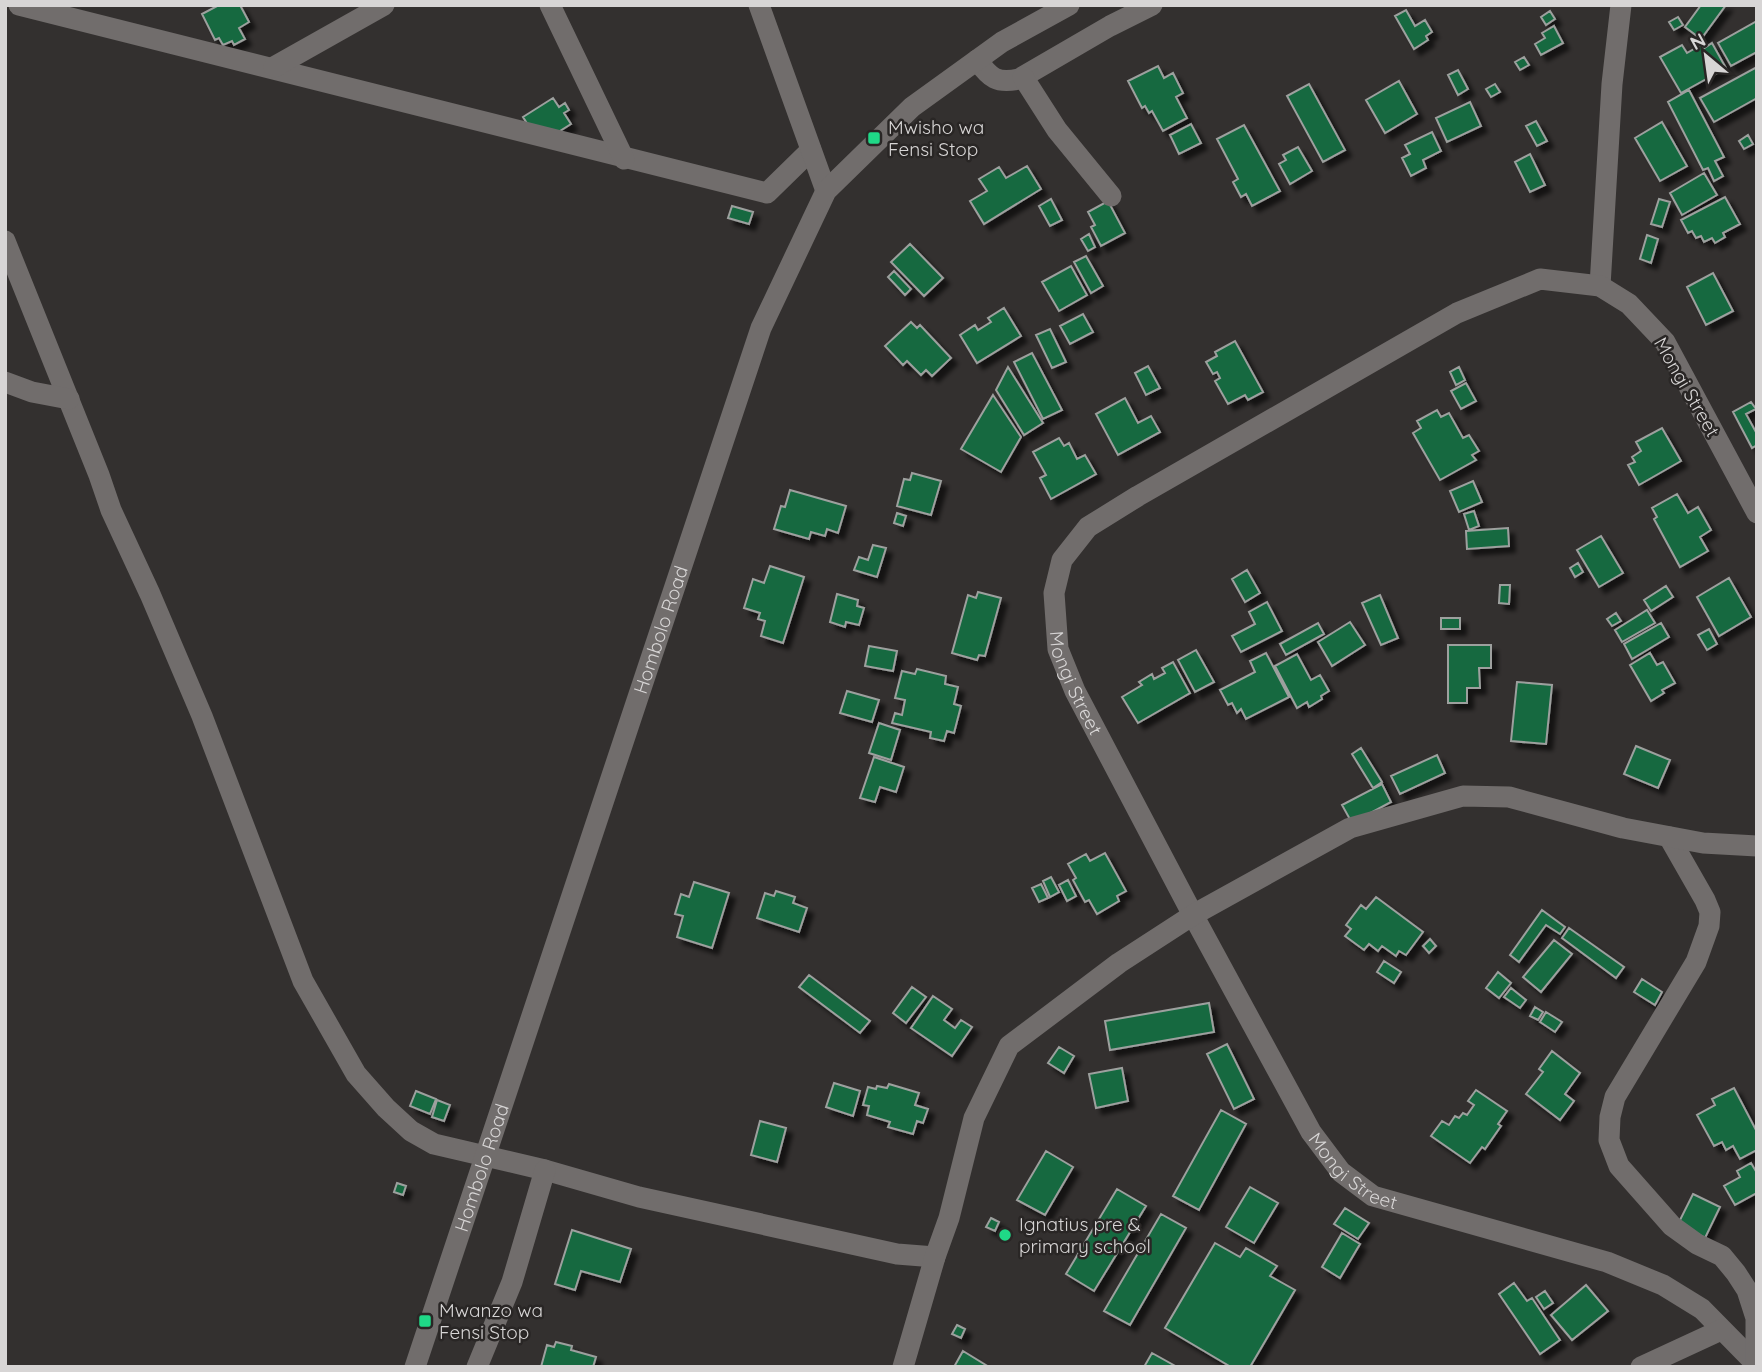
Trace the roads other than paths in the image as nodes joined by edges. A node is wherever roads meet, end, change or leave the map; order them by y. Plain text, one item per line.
1 (19, 5) edge
2 (384, 5) edge
3 (550, 5) edge
4 (759, 5) edge
5 (1069, 5) edge
6 (1152, 5) edge
7 (1621, 5) edge
8 (977, 60) junction
9 (274, 67) junction
10 (1023, 77) junction
11 (811, 150) junction
12 (624, 159) junction
13 (826, 191) junction
14 (1111, 196) dead end
15 (5, 240) edge
16 (1600, 286) junction
17 (5, 382) edge
18 (69, 399) junction
19 (1757, 513) edge
20 (1669, 837) junction
21 (1757, 846) edge
22 (1193, 915) junction
23 (485, 1158) junction
24 (545, 1170) junction
25 (936, 1256) junction
26 (1721, 1330) junction
27 (1756, 1365) edge
28 (415, 1367) edge
29 (477, 1367) edge
30 (903, 1367) edge
31 (1641, 1367) edge

1 - 9 street
2 - 9 street
3 - 12 street
4 - 11 street
5 - 8 street, Hombolo Road
6 - 10 street
7 - 16 street
8 - 10 street
8 - 13 street, Hombolo Road
9 - 12 street
10 - 14 street
11 - 12 street
11 - 13 street
13 - 23 street, Hombolo Road
15 - 18 street
16 - 19 street, Mongi Street
16 - 22 street, Mongi Street
17 - 18 street
18 - 23 street
20 - 21 street
20 - 22 street
20 - 27 street
22 - 25 street
22 - 26 street, Mongi Street
23 - 24 street
23 - 28 street, Hombolo Road
24 - 25 street
24 - 29 street
25 - 30 street
26 - 27 street, Mongi Street
26 - 31 street

